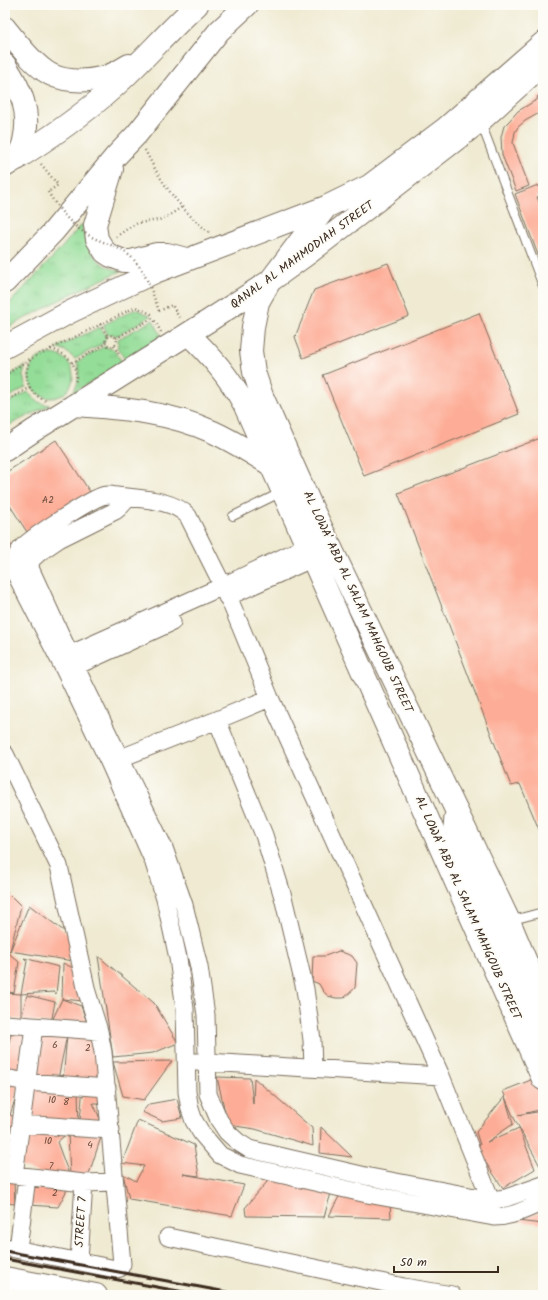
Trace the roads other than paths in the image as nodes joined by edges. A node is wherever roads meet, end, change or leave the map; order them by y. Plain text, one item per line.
1 (197, 5) edge
2 (247, 5) edge
3 (5, 28) edge
4 (543, 43) edge
5 (146, 56) junction
6 (543, 64) edge
7 (5, 65) edge
8 (480, 120) junction
9 (116, 156) junction
10 (18, 158) edge
11 (326, 207) junction
12 (188, 259) junction
13 (270, 281) junction
14 (5, 282) edge
15 (543, 286) edge
16 (188, 334) junction
17 (5, 347) edge
18 (74, 396) junction
19 (33, 431) junction
20 (5, 441) edge
21 (5, 450) edge
22 (271, 465) junction
23 (283, 491) junction
24 (233, 516) dead end
25 (310, 552) junction
26 (225, 591) junction
27 (67, 663) junction
28 (270, 698) junction
29 (217, 720) junction
30 (5, 754) edge
31 (115, 760) junction
32 (457, 812) junction
33 (543, 912) edge
34 (509, 921) junction
35 (543, 1002) edge
36 (5, 1024) edge
37 (34, 1027) junction
38 (99, 1031) junction
39 (543, 1039) edge
40 (207, 1062) junction
41 (186, 1063) junction
42 (313, 1068) junction
43 (441, 1076) junction
44 (5, 1078) edge
45 (543, 1079) edge
46 (27, 1082) junction
47 (107, 1088) junction
48 (21, 1124) junction
49 (111, 1130) junction
50 (15, 1175) edge
51 (114, 1182) junction
52 (84, 1183) junction
53 (543, 1184) edge
54 (491, 1200) junction
55 (543, 1202) edge
56 (494, 1217) junction
57 (168, 1237) dead end
58 (11, 1248) edge
59 (79, 1261) junction
60 (5, 1278) edge
61 (5, 1290) edge
62 (38, 1295) edge
63 (96, 1295) edge
64 (452, 1295) edge

1 - 5 main road
2 - 9 main road
3 - 5 main road
4 - 11 main road, QANAL AL MAHMODIAH STREET
5 - 10 main road
6 - 8 main road, QANAL AL MAHMODIAH STREET
7 - 10 main road
8 - 13 main road, QANAL AL MAHMODIAH STREET
8 - 15 lane
9 - 12 main road
9 - 14 main road
11 - 12 main road, QANAL AL MAHMODIAH STREET
11 - 13 main road, AL LOWA' ABD AL SALAM MAHGOUB STREET
12 - 17 main road, QANAL AL MAHMODIAH STREET
13 - 16 main road, QANAL AL MAHMODIAH STREET
13 - 32 main road, AL LOWA' ABD AL SALAM MAHGOUB STREET
16 - 18 main road, QANAL AL MAHMODIAH STREET
16 - 22 main road, AL LOWA' ABD AL SALAM MAHGOUB STREET
18 - 19 main road, QANAL AL MAHMODIAH STREET
18 - 22 main road
19 - 20 main road
19 - 21 main road, QANAL AL MAHMODIAH STREET
22 - 23 main road, AL LOWA' ABD AL SALAM MAHGOUB STREET
23 - 24 lane
23 - 25 main road, AL LOWA' ABD AL SALAM MAHGOUB STREET
25 - 26 street
25 - 45 main road, AL LOWA' ABD AL SALAM MAHGOUB STREET
26 - 27 street
26 - 27 street
26 - 28 street
27 - 31 street
28 - 29 street
28 - 43 street
29 - 31 street
29 - 42 street
30 - 38 street
31 - 40 street
31 - 41 street
32 - 34 main road, AL LOWA' ABD AL SALAM MAHGOUB STREET
32 - 39 main road
33 - 34 lane
34 - 35 main road, AL LOWA' ABD AL SALAM MAHGOUB STREET
36 - 37 street
37 - 38 street
37 - 46 street
38 - 47 street
40 - 41 street
40 - 42 street
40 - 54 street
41 - 56 street
42 - 43 street
43 - 54 street
44 - 46 street
46 - 47 street
46 - 48 street
47 - 49 street
48 - 49 street
48 - 50 street
49 - 51 street
50 - 52 street
50 - 58 street
51 - 52 street
51 - 59 street
52 - 59 street, STREET 7
53 - 54 street
54 - 56 street
55 - 56 street
57 - 64 street
58 - 59 street
60 - 63 main road
61 - 62 main road

